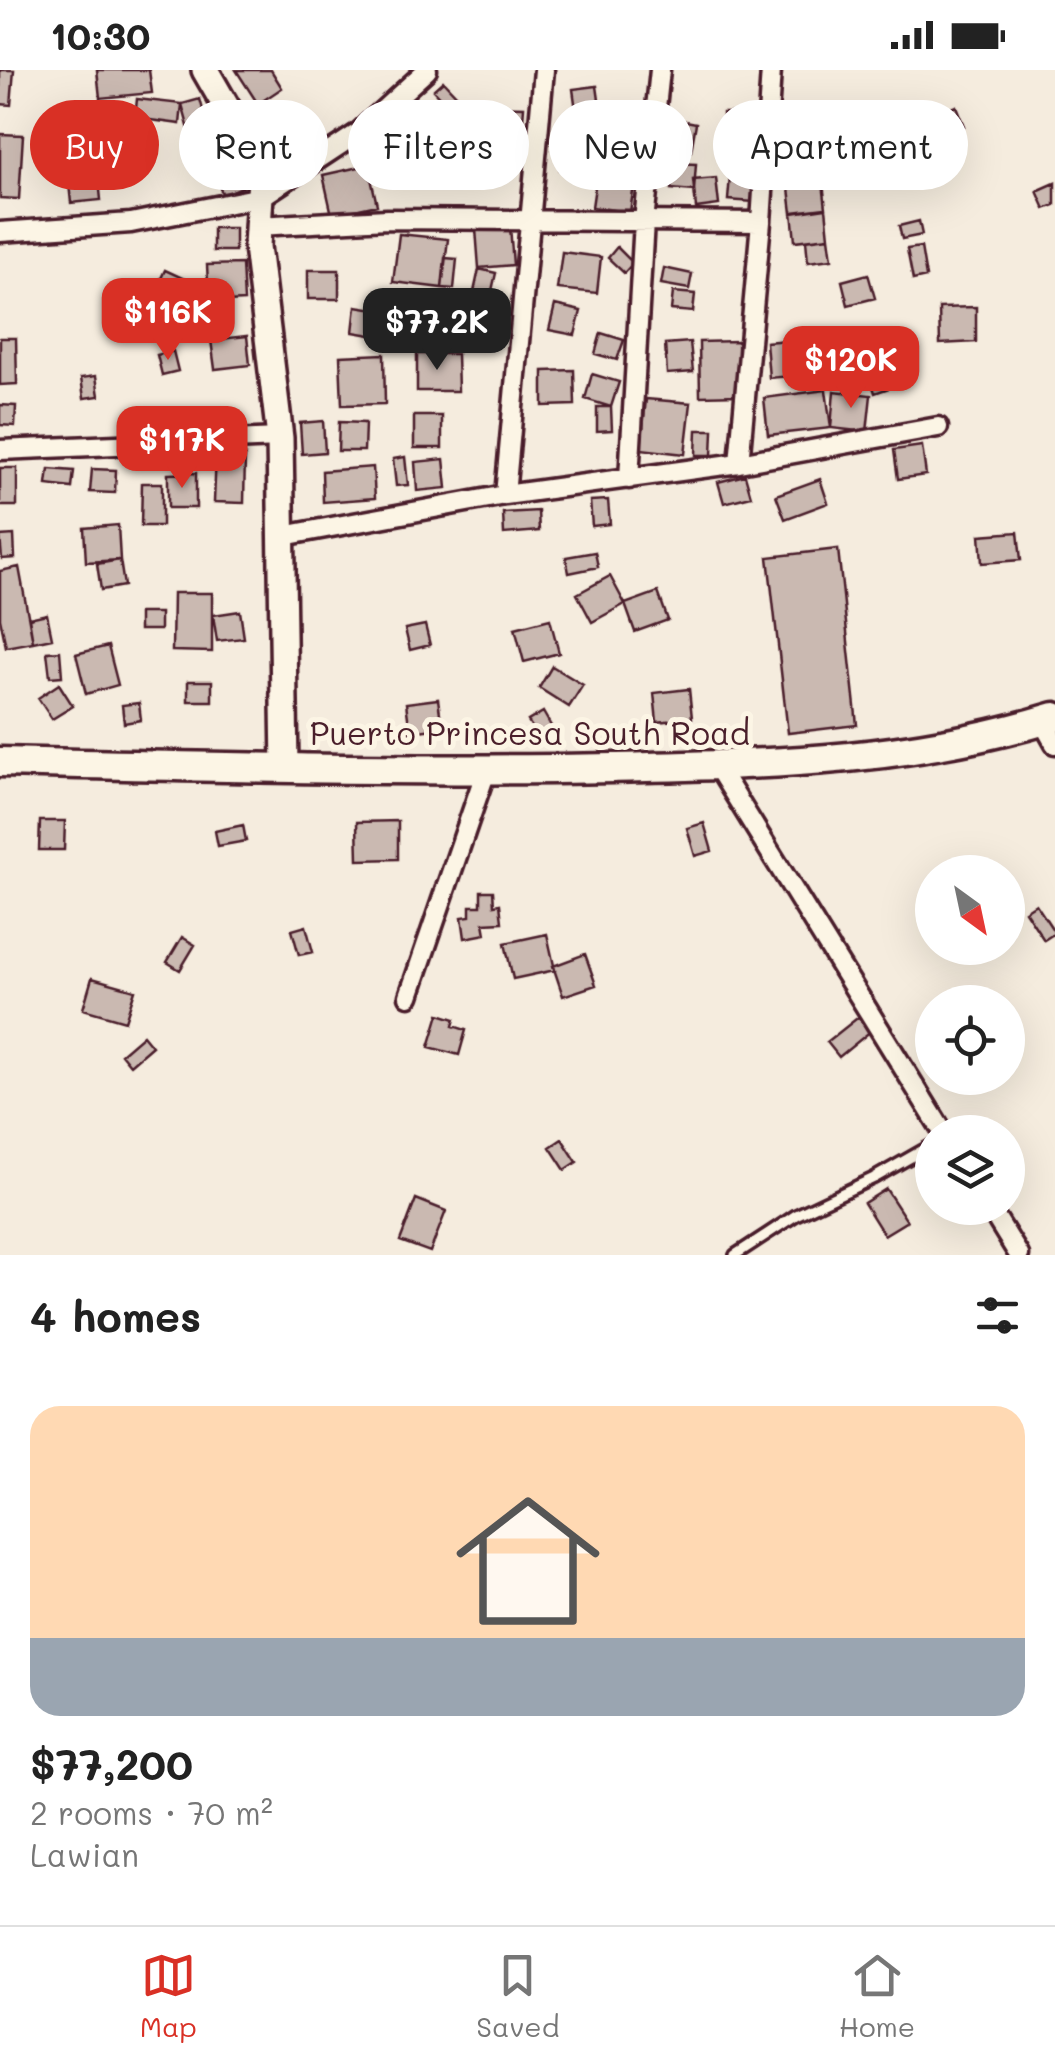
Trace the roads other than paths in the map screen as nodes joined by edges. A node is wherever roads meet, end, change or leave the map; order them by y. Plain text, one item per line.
1 (206, 70) edge
2 (427, 70) edge
3 (544, 70) edge
4 (660, 70) edge
5 (770, 70) edge
6 (261, 197) junction
7 (531, 219) junction
8 (644, 221) junction
9 (761, 222) junction
10 (257, 226) junction
11 (0, 232) edge
12 (938, 427) dead end
13 (280, 438) junction
14 (0, 450) edge
15 (738, 463) junction
16 (629, 479) junction
17 (505, 495) junction
18 (283, 536) junction
19 (1051, 727) edge
20 (0, 762) edge
21 (716, 766) junction
22 (285, 768) junction
23 (486, 771) junction
24 (410, 996) dead end
25 (932, 1115) edge
26 (915, 1155) edge
27 (1001, 1225) edge
28 (735, 1255) edge
29 (1020, 1255) edge

1 - 6 street
2 - 6 street
3 - 7 street
4 - 8 street
5 - 9 street
6 - 10 street
6 - 11 street
7 - 8 street
7 - 10 street
7 - 17 street
8 - 9 street
8 - 16 street
9 - 15 street
10 - 13 street
12 - 15 street
13 - 14 street
13 - 18 street
15 - 16 street
16 - 17 street
17 - 18 street
18 - 22 street
19 - 21 main road, Puerto Princesa South Road
20 - 22 main road, Puerto Princesa South Road
21 - 23 main road, Puerto Princesa South Road
21 - 25 street
22 - 23 main road, Puerto Princesa South Road
23 - 24 street
26 - 28 lane
27 - 29 street

